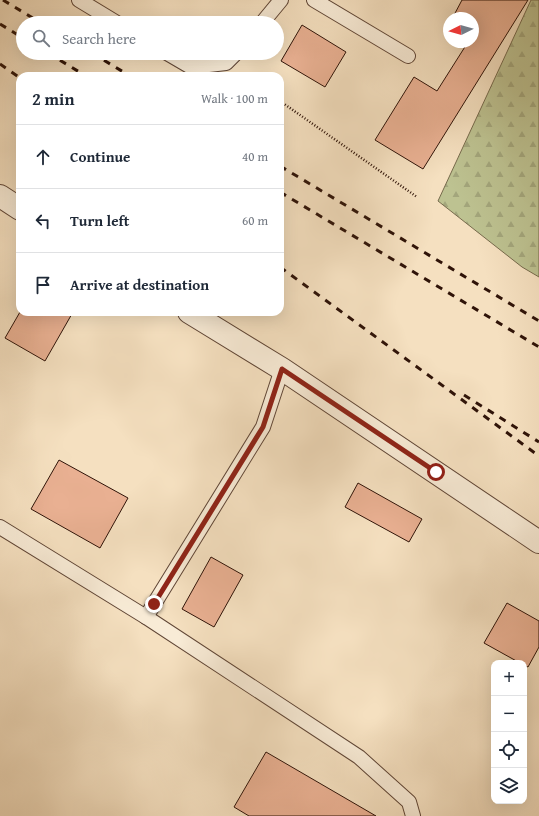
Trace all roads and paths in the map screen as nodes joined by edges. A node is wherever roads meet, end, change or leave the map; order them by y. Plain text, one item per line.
1 (79, 0) edge
2 (280, 0) edge
3 (314, 0) edge
4 (106, 16) edge
5 (267, 16) edge
6 (408, 56) dead end
7 (179, 60) edge
8 (229, 60) edge
9 (284, 104) edge
10 (0, 196) edge
11 (417, 197) dead end
12 (16, 206) edge
13 (196, 316) edge
14 (282, 369) junction
15 (0, 527) edge
16 (539, 542) edge
17 (146, 617) junction
18 (413, 816) edge

1 - 4 lane
2 - 5 lane
3 - 6 lane
7 - 8 lane
9 - 11 path
10 - 12 street
13 - 14 street
14 - 16 street
14 - 17 lane
15 - 17 lane
17 - 18 lane

